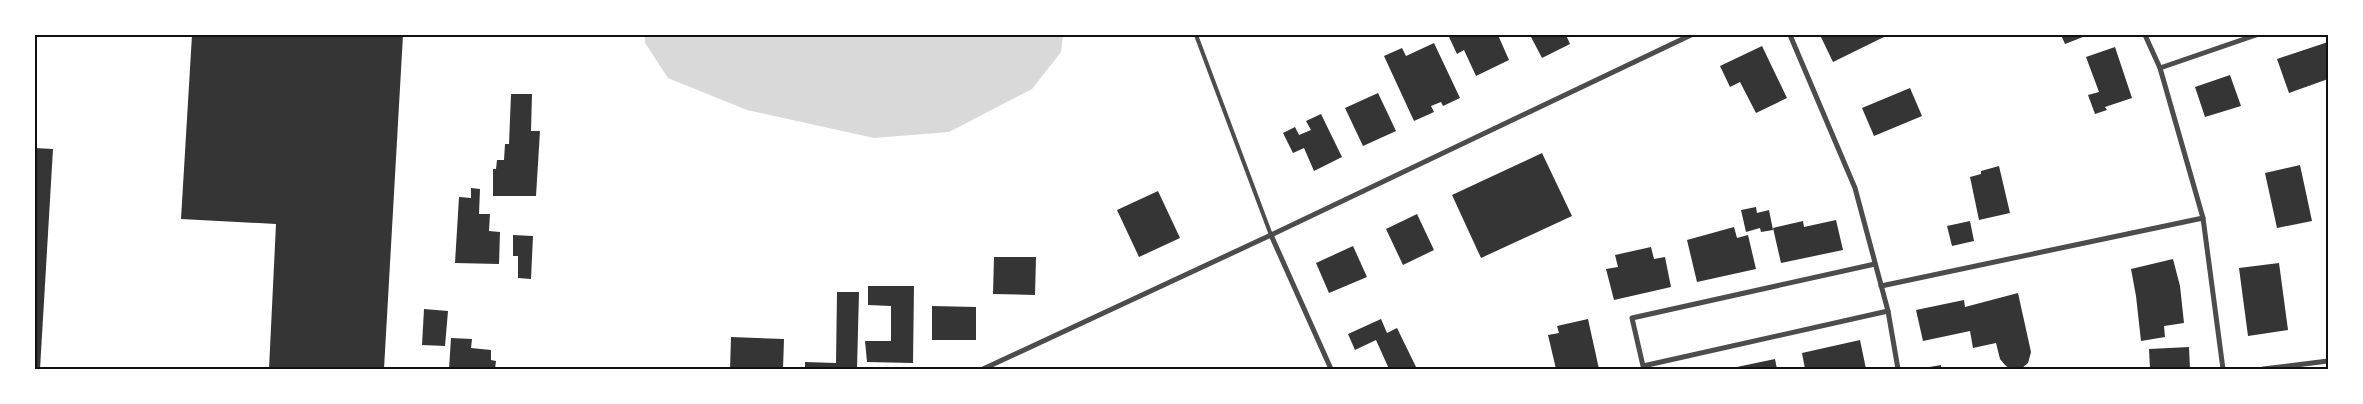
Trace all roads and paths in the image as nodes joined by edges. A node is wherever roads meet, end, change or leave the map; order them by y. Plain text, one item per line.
1 (1196, 35) edge
2 (1691, 35) edge
3 (1790, 35) edge
4 (2145, 35) edge
5 (2256, 35) edge
6 (2160, 68) junction
7 (2203, 218) junction
8 (1271, 235) junction
9 (1875, 264) junction
10 (1881, 286) junction
11 (1888, 310) junction
12 (2328, 361) edge
13 (983, 369) edge
14 (1331, 369) edge
15 (1898, 369) edge
16 (2223, 369) edge
17 (2263, 369) edge

1 - 8 lane
2 - 8 street
3 - 9 street
4 - 6 street
5 - 6 street
6 - 7 street
7 - 10 street
7 - 16 street
8 - 13 street
8 - 14 street
9 - 10 street
9 - 11 street
10 - 11 street
11 - 15 street
12 - 17 street

